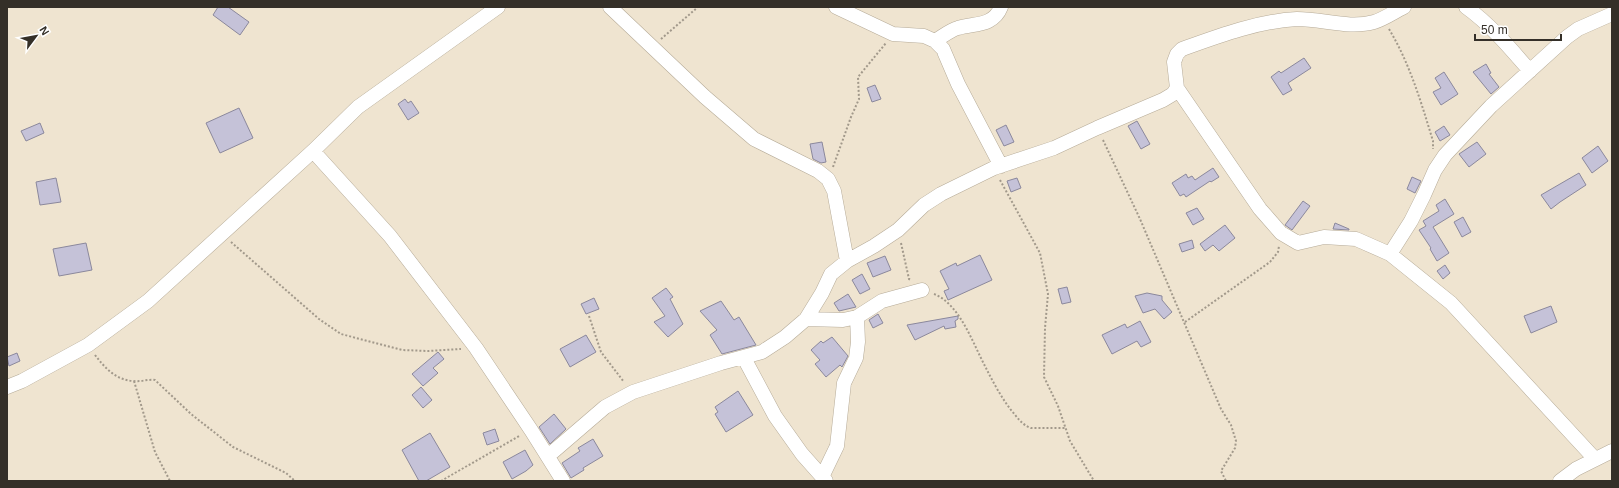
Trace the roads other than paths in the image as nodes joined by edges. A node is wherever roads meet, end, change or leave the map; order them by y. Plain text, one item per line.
1 (498, 7) edge
2 (610, 7) edge
3 (836, 7) edge
4 (1001, 7) edge
5 (1404, 7) edge
6 (1466, 7) edge
7 (1612, 14) edge
8 (935, 41) junction
9 (1530, 71) junction
10 (1177, 88) junction
11 (313, 151) junction
12 (998, 167) junction
13 (1390, 254) junction
14 (846, 261) junction
15 (922, 290) road end
16 (857, 317) junction
17 (806, 319) junction
18 (744, 358) junction
19 (7, 386) edge
20 (1612, 451) edge
21 (548, 456) junction
22 (1595, 459) junction
23 (1578, 475) edge
24 (824, 479) edge
25 (563, 481) edge
26 (1560, 481) edge

1 - 11 street
2 - 14 street
3 - 8 street
4 - 8 street
5 - 10 street
6 - 9 street
7 - 9 street
8 - 12 street
9 - 13 street
10 - 12 street
10 - 13 street
11 - 19 street
11 - 21 street
12 - 14 street
13 - 22 street
14 - 17 street
15 - 16 street
16 - 17 street
16 - 24 street
17 - 18 street
18 - 21 street
18 - 24 street
20 - 22 street
21 - 25 street
22 - 23 street
23 - 26 street

